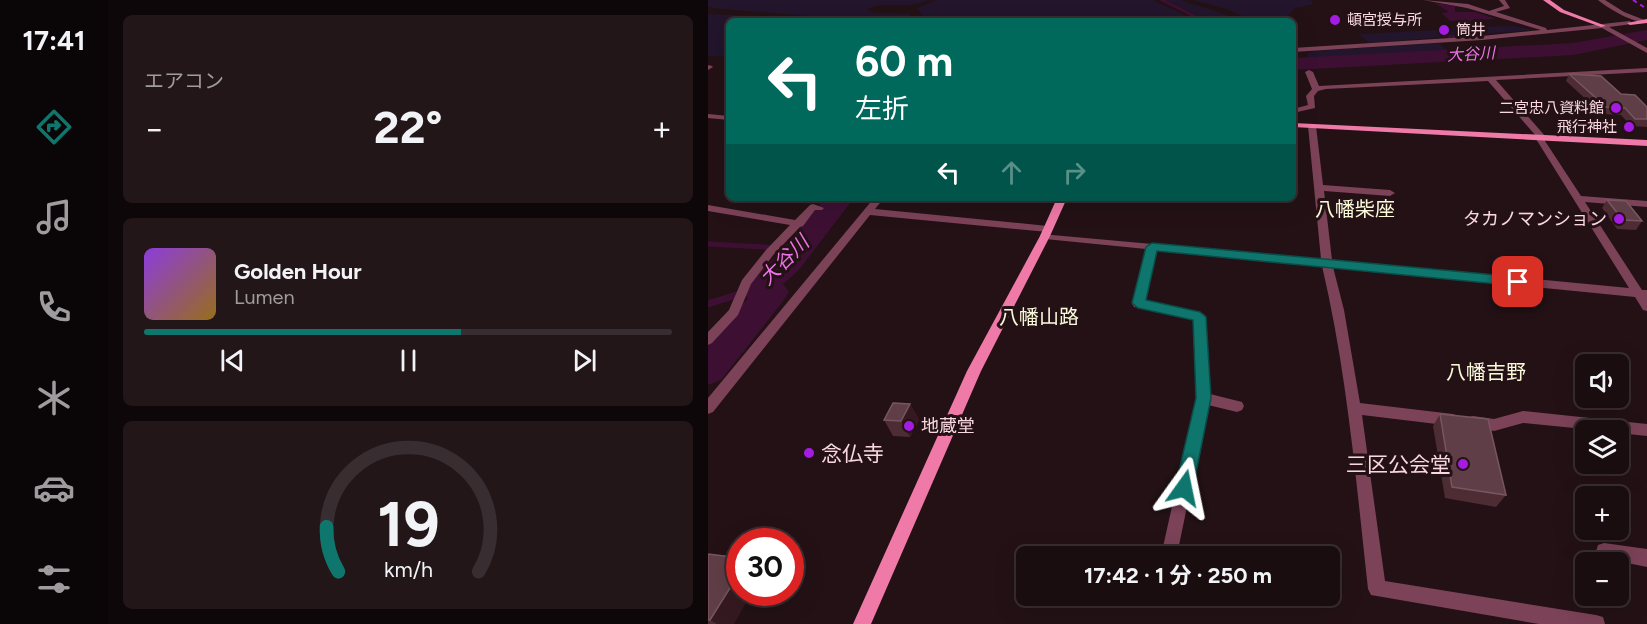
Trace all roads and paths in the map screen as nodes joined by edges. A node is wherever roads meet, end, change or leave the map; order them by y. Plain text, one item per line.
1 (1426, 0) edge
2 (1502, 0) edge
3 (1546, 0) edge
4 (1601, 0) edge
5 (1490, 12) junction
6 (1646, 22) edge
7 (1603, 26) junction
8 (1548, 31) junction
9 (1296, 50) edge
10 (1647, 51) edge
11 (1647, 70) edge
12 (1309, 72) dead end
13 (1490, 78) junction
14 (1316, 89) junction
15 (1296, 110) edge
16 (708, 116) edge
17 (726, 118) edge
18 (1296, 125) edge
19 (1312, 126) junction
20 (1541, 139) junction
21 (1647, 143) edge
22 (1319, 188) junction
23 (1390, 193) dead end
24 (1579, 199) junction
25 (877, 201) edge
26 (1061, 201) edge
27 (818, 204) edge
28 (1647, 204) edge
29 (708, 208) edge
30 (870, 212) junction
31 (799, 224) junction
32 (1047, 232) junction
33 (1152, 247) junction
34 (1327, 265) junction
35 (1642, 293) edge
36 (1647, 307) edge
37 (708, 340) edge
38 (1203, 398) junction
39 (1237, 406) dead end
40 (708, 408) edge
41 (1354, 408) junction
42 (1647, 430) edge
43 (1171, 546) edge
44 (1604, 551) dead end
45 (1647, 558) edge
46 (862, 624) edge
47 (1596, 624) edge

1 - 5 street
2 - 5 street
3 - 7 street
4 - 6 street
5 - 8 street
6 - 7 street
7 - 8 street
7 - 10 street
8 - 9 street
11 - 13 street
12 - 14 street
13 - 14 street
13 - 20 street
14 - 15 street
16 - 17 street
18 - 19 street
19 - 20 street
19 - 22 street
20 - 21 street
20 - 24 street
22 - 23 street
22 - 34 street
24 - 28 street
24 - 35 street
25 - 30 street
26 - 32 street
27 - 31 street
29 - 31 street
30 - 32 street
30 - 40 street
31 - 37 street
32 - 33 street
32 - 46 street
33 - 34 street
33 - 38 street
34 - 35 street
34 - 41 street
35 - 36 street
38 - 39 street
38 - 43 street
41 - 42 street
41 - 47 street
44 - 45 street

